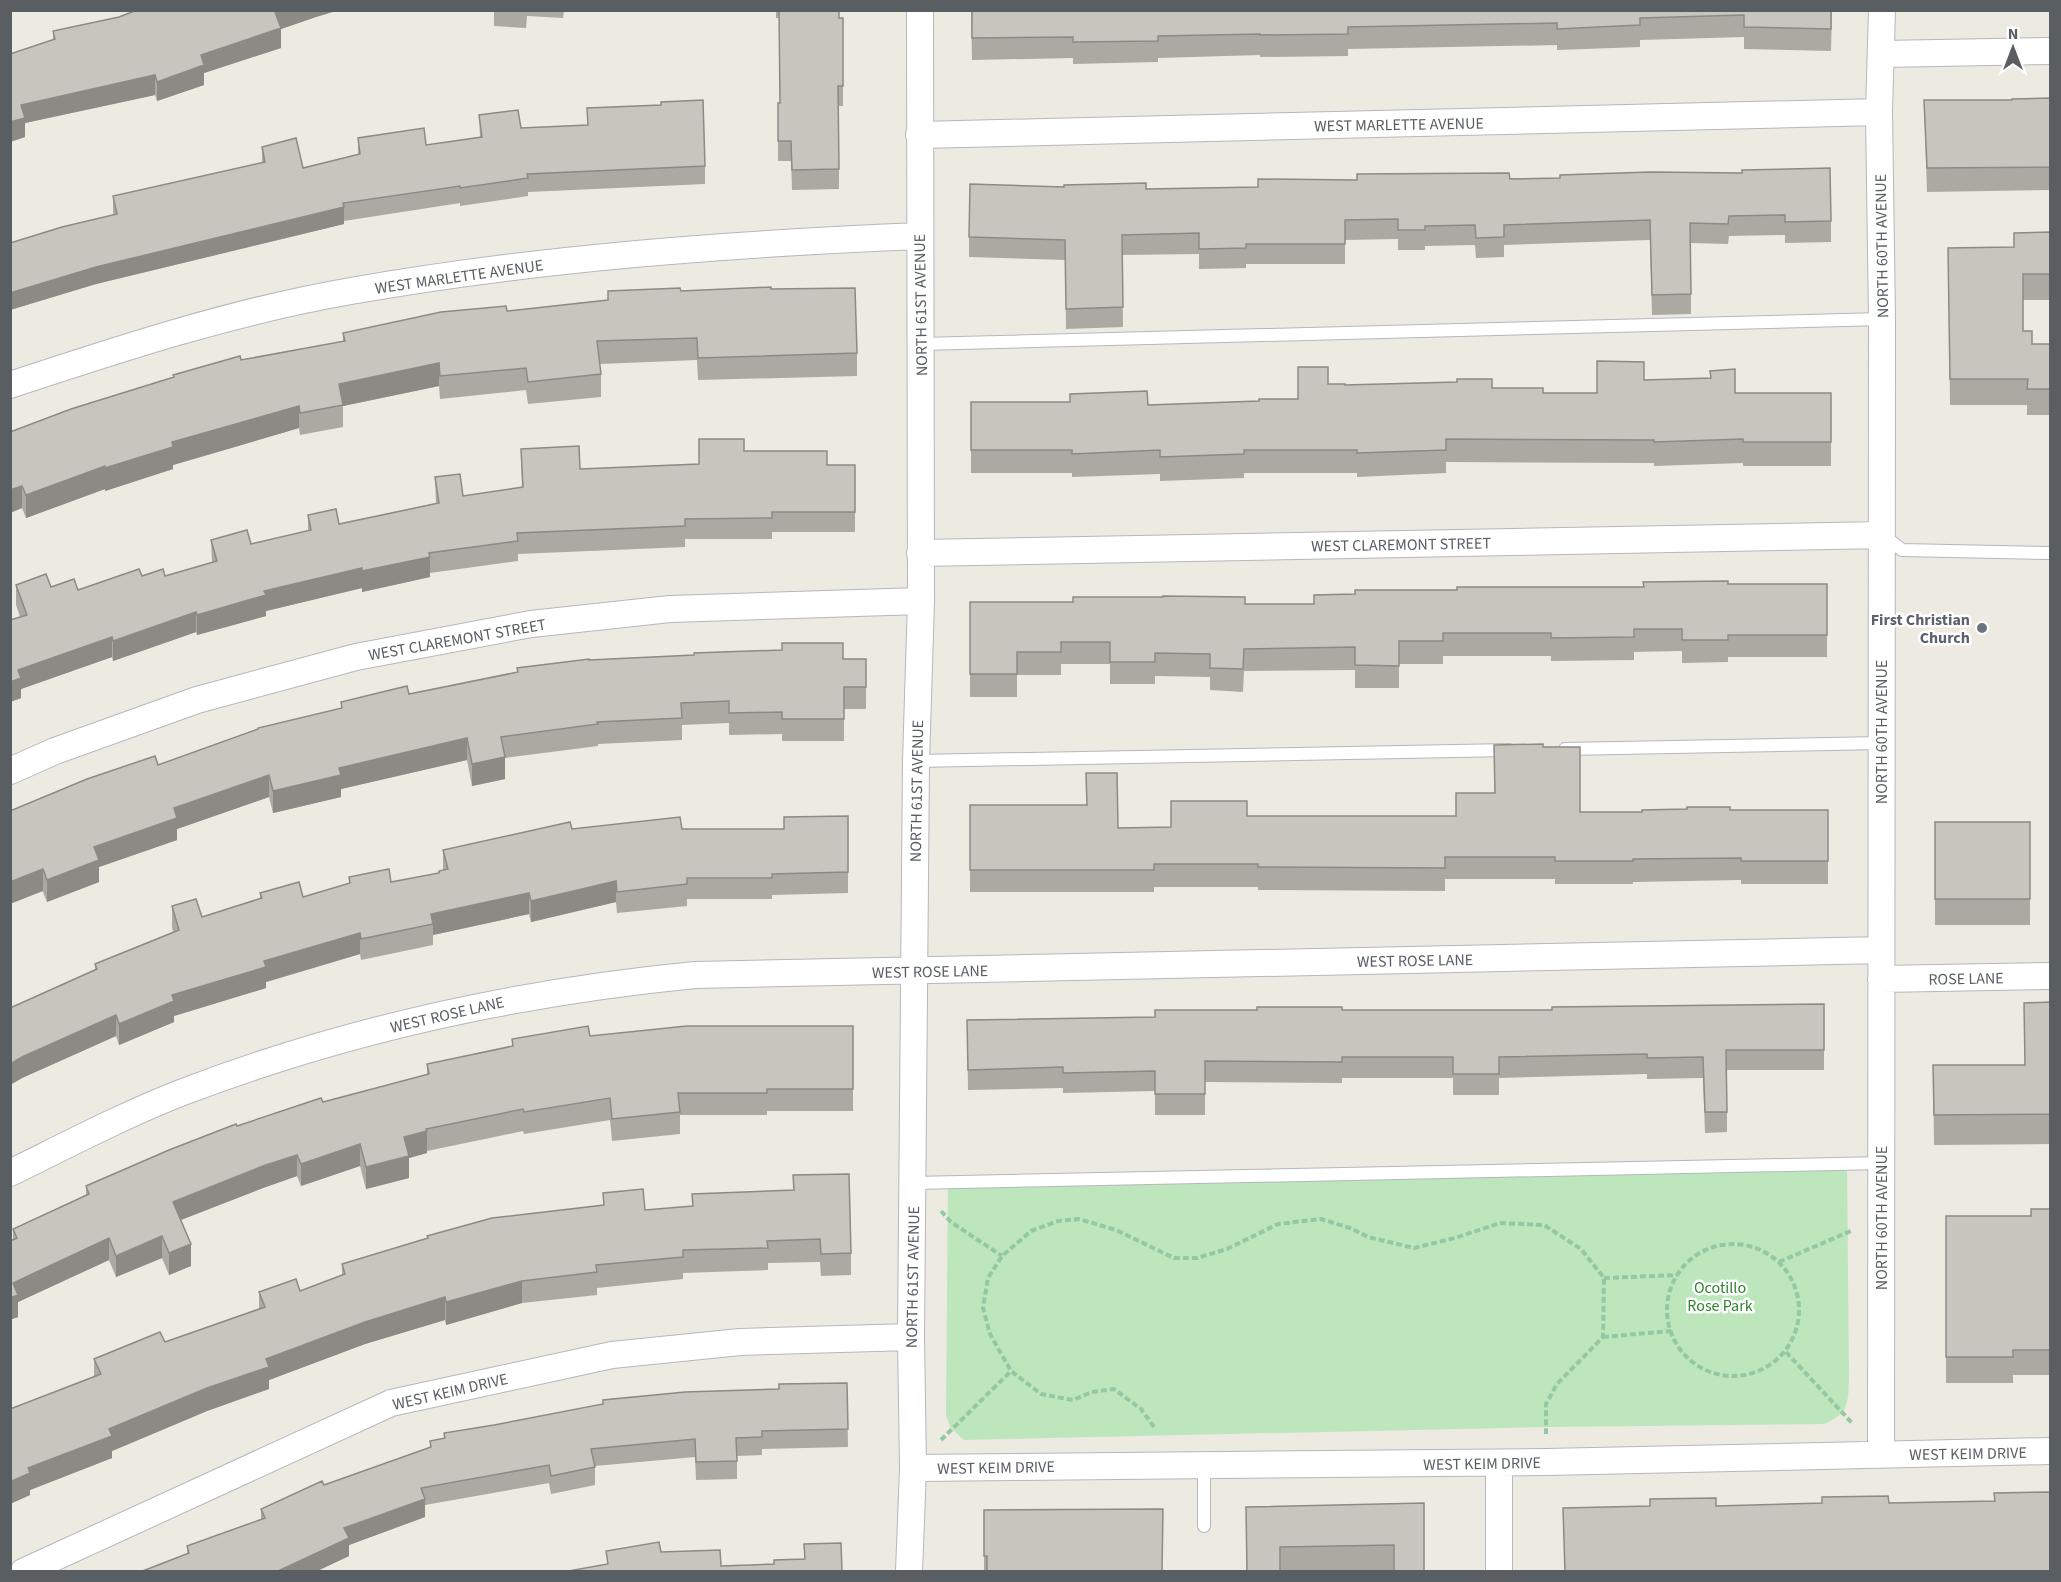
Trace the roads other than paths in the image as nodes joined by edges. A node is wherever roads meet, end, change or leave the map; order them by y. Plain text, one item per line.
1 (920, 10) edge
2 (1882, 10) edge
3 (2050, 51) edge
4 (1882, 54) junction
5 (1879, 112) junction
6 (919, 135) junction
7 (920, 236) junction
8 (1882, 319) junction
9 (921, 344) junction
10 (10, 385) edge
11 (1882, 535) junction
12 (920, 553) junction
13 (2050, 553) edge
14 (921, 600) junction
15 (1881, 743) junction
16 (1548, 749) edge
17 (1524, 750) edge
18 (916, 761) junction
19 (10, 771) edge
20 (1881, 950) junction
21 (914, 971) junction
22 (2050, 976) edge
23 (1881, 979) junction
24 (1881, 1163) junction
25 (10, 1173) edge
26 (913, 1183) junction
27 (911, 1336) junction
28 (2050, 1451) edge
29 (1881, 1454) junction
30 (1499, 1463) junction
31 (1204, 1465) junction
32 (913, 1468) junction
33 (1204, 1527) dead end
34 (23, 1572) edge
35 (909, 1572) edge
36 (1498, 1572) edge

1 - 6 street, NORTH 61ST AVENUE
2 - 4 street, NORTH 60TH AVENUE
3 - 4 street
4 - 5 street, NORTH 60TH AVENUE
5 - 6 street, WEST MARLETTE AVENUE
5 - 8 street, NORTH 60TH AVENUE
6 - 7 street, NORTH 61ST AVENUE
7 - 9 street, NORTH 61ST AVENUE
7 - 10 street, WEST MARLETTE AVENUE
8 - 9 lane
8 - 11 street, NORTH 60TH AVENUE
9 - 12 street, NORTH 61ST AVENUE
11 - 12 street, WEST CLAREMONT STREET
11 - 13 lane
11 - 15 street, NORTH 60TH AVENUE
12 - 14 street, NORTH 61ST AVENUE
14 - 18 street, NORTH 61ST AVENUE
14 - 19 street, WEST CLAREMONT STREET
15 - 16 lane
15 - 20 street, NORTH 60TH AVENUE
17 - 18 lane
18 - 21 street, NORTH 61ST AVENUE
20 - 21 street, WEST ROSE LANE
20 - 23 street, NORTH 60TH AVENUE
21 - 25 street, WEST ROSE LANE
21 - 26 street, NORTH 61ST AVENUE
22 - 23 street, ROSE LANE
23 - 24 street, NORTH 60TH AVENUE
24 - 26 lane
24 - 29 street, NORTH 60TH AVENUE
26 - 27 street, NORTH 61ST AVENUE
27 - 32 street, NORTH 61ST AVENUE
27 - 34 street, WEST KEIM DRIVE
28 - 29 street, WEST KEIM DRIVE
29 - 30 street, WEST KEIM DRIVE
30 - 31 street, WEST KEIM DRIVE
30 - 36 street
31 - 32 street, WEST KEIM DRIVE
31 - 33 lane
32 - 35 street, NORTH 61ST AVENUE

